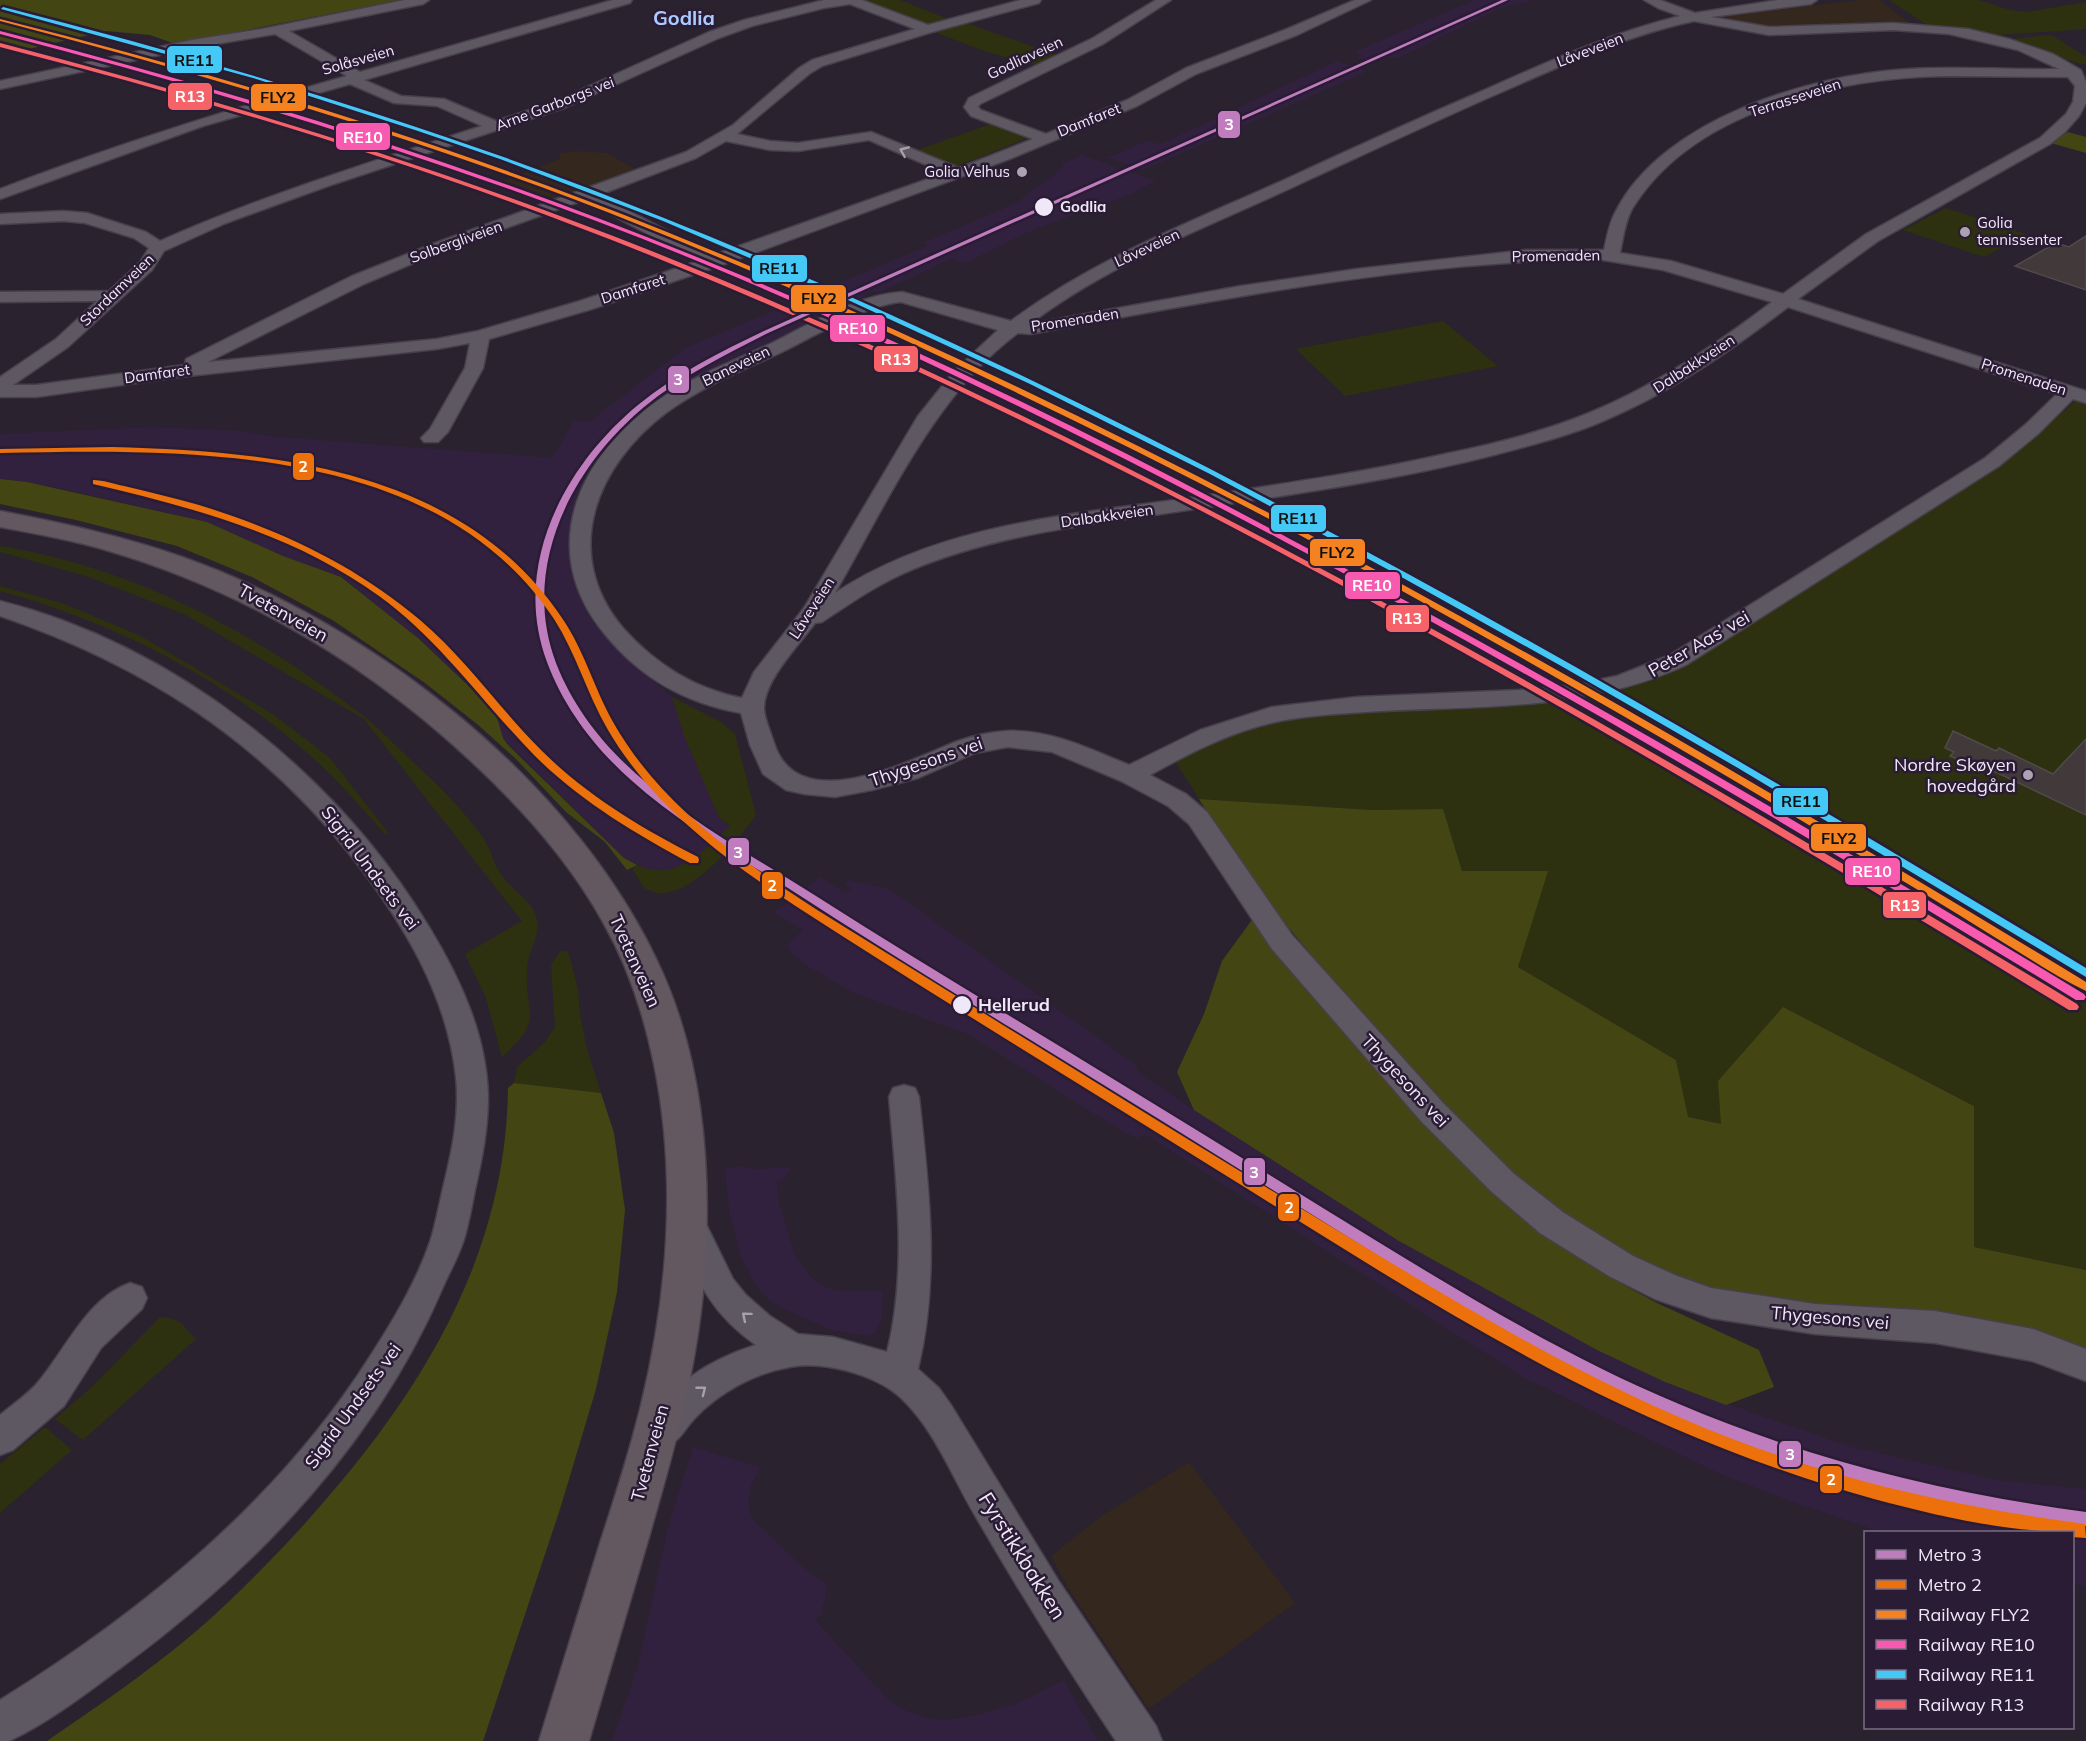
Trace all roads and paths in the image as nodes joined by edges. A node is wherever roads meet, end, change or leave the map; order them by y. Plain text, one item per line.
1 (423, 0) edge
2 (626, 0) edge
3 (851, 0) edge
4 (1035, 0) edge
5 (1165, 0) edge
6 (1365, 0) edge
7 (1650, 0) edge
8 (1811, 0) edge
9 (1698, 16) junction
10 (927, 29) junction
11 (277, 30) junction
12 (2079, 72) edge
13 (355, 78) junction
14 (0, 85) edge
15 (498, 127) junction
16 (724, 136) junction
17 (1044, 138) junction
18 (958, 173) junction
19 (0, 194) edge
20 (588, 195) junction
21 (0, 219) edge
22 (157, 248) junction
23 (1611, 255) junction
24 (713, 262) junction
25 (112, 296) junction
26 (0, 297) edge
27 (1785, 301) junction
28 (1010, 327) junction
29 (481, 336) junction
30 (179, 371) junction
31 (0, 386) edge
32 (0, 391) edge
33 (2078, 395) edge
34 (431, 438) dead end
35 (0, 519) edge
36 (0, 608) edge
37 (803, 625) junction
38 (752, 708) junction
39 (1130, 775) junction
40 (904, 1097) dead end
41 (688, 1220) junction
42 (130, 1298) dead end
43 (794, 1350) junction
44 (2086, 1365) edge
45 (900, 1375) junction
46 (0, 1438) edge
47 (651, 1450) junction
48 (0, 1724) edge
49 (564, 1741) edge
50 (1141, 1741) edge

1 - 11 street
2 - 13 street, Solåsveien
3 - 10 street
3 - 15 street, Arne Garborgs vei
4 - 10 street, Solbergliveien
5 - 17 street, Godliaveien
6 - 17 street, Damfaret
7 - 9 street
8 - 9 street, Låveveien
9 - 12 street
9 - 28 street, Låveveien
10 - 16 street, Solbergliveien
11 - 13 street
11 - 14 street
12 - 23 street, Terrasseveien
12 - 27 street, Dalbakkveien
13 - 15 street
13 - 19 street, Solåsveien
15 - 22 street, Arne Garborgs vei
18 -> 16 street
16 - 20 street, Solbergliveien
17 - 18 street, Damfaret
18 - 24 street, Damfaret
20 - 24 street
20 - 30 street, Solbergliveien
21 - 22 street, Stordamveien
22 - 25 street, Stordamveien
23 - 27 street, Promenaden
23 - 28 street, Promenaden
24 - 29 street, Damfaret
25 - 26 street
25 - 31 street, Stordamveien
27 - 33 street, Promenaden
27 - 37 street, Dalbakkveien
28 - 37 street, Låveveien
28 - 38 street, Baneveien
29 - 30 street, Damfaret
29 - 34 street
30 - 32 street, Damfaret
33 - 39 street, Peter Aas’ vei
35 - 41 main road, Tvetenveien
36 - 48 street, Sigrid Undsets vei
37 - 38 street, Låveveien
38 - 39 street, Thygesons vei
39 - 44 street, Thygesons vei
40 - 45 street
43 -> 41 street, Fyrstikkbakken
41 - 47 main road, Tvetenveien
42 - 46 street
43 - 45 street, Fyrstikkbakken
47 -> 43 street, Fyrstikkbakken
45 - 50 street, Fyrstikkbakken
47 - 49 main road, Tvetenveien

